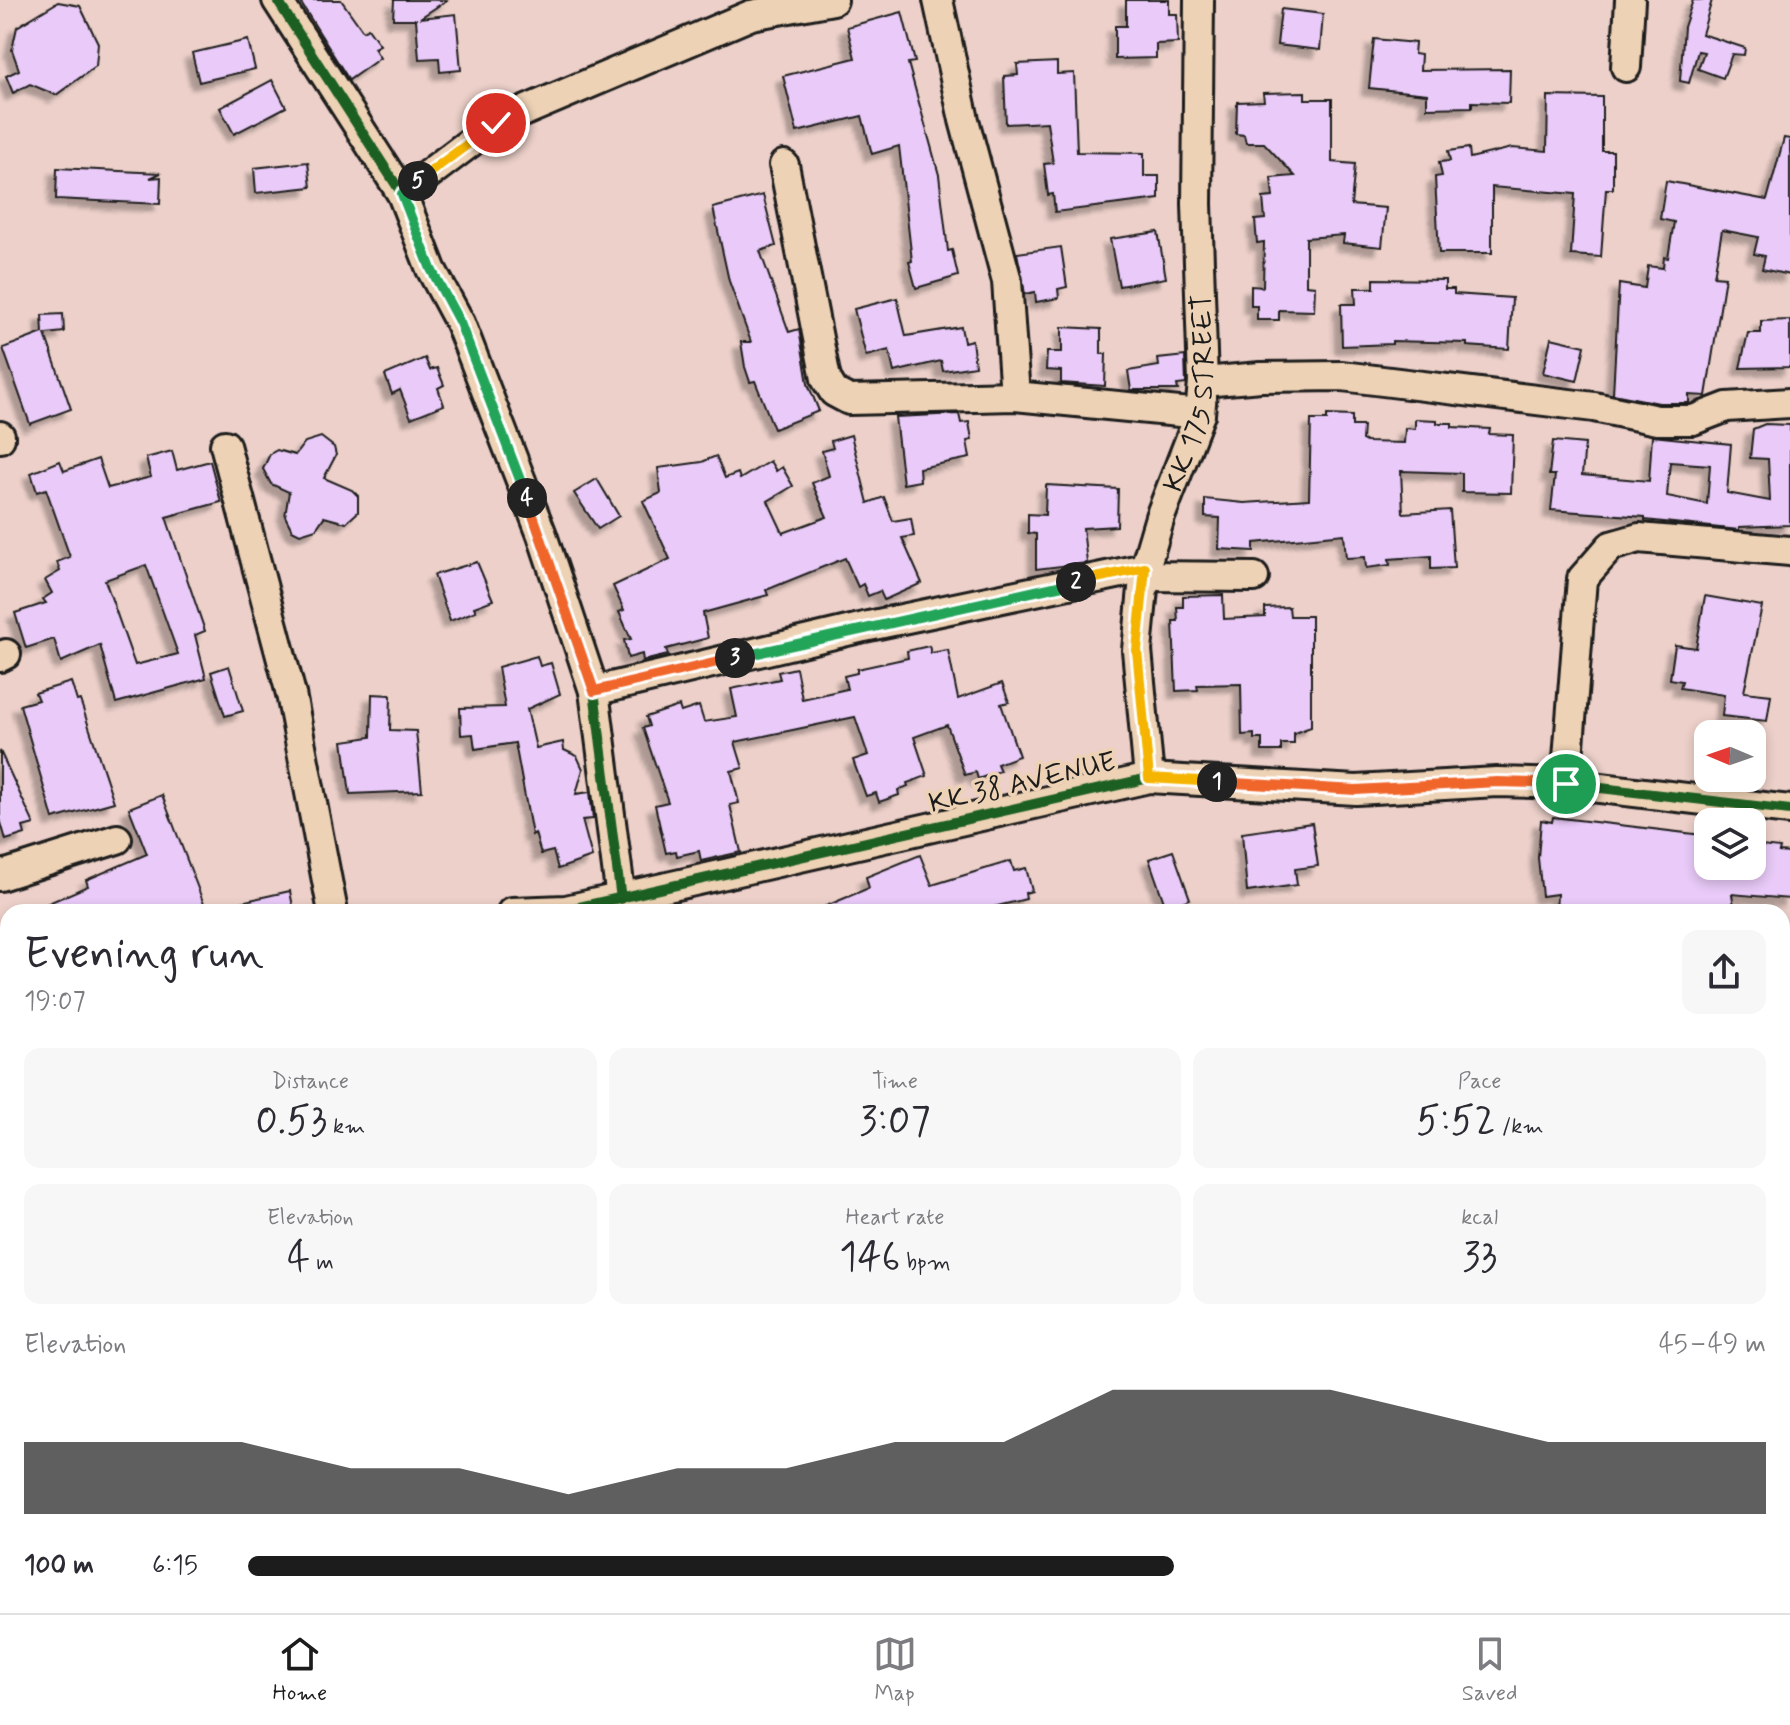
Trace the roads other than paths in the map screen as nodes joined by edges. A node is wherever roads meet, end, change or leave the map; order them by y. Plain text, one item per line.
1 (277, 0) edge
2 (833, 0) edge
3 (938, 0) edge
4 (1199, 0) edge
5 (1630, 0) edge
6 (1626, 67) dead end
7 (784, 165) dead end
8 (402, 194) junction
9 (1203, 382) junction
10 (1015, 396) junction
11 (1790, 403) edge
12 (1200, 414) junction
13 (225, 445) dead end
14 (1790, 551) edge
15 (1144, 572) junction
16 (1254, 577) dead end
17 (594, 691) junction
18 (1149, 778) junction
19 (1566, 784) junction
20 (1790, 810) edge
21 (117, 839) dead end
22 (0, 876) edge
23 (621, 899) junction
24 (331, 904) edge
25 (598, 904) edge

1 - 8 street
2 - 8 street
3 - 10 street
4 - 9 street, KK 175 STREET
5 - 6 street
7 - 10 street
8 - 17 street
9 - 11 street
9 - 12 street, KK 175 STREET
10 - 12 street
12 - 15 street, KK 175 STREET
13 - 24 street
14 - 19 street
15 - 16 street
15 - 17 street
15 - 18 street, KK 175 STREET
17 - 23 street
18 - 19 street, KK 38 AVENUE
18 - 23 street, KK 38 AVENUE
19 - 20 street, KK 38 AVENUE
21 - 22 street
23 - 25 street, KK 38 AVENUE

